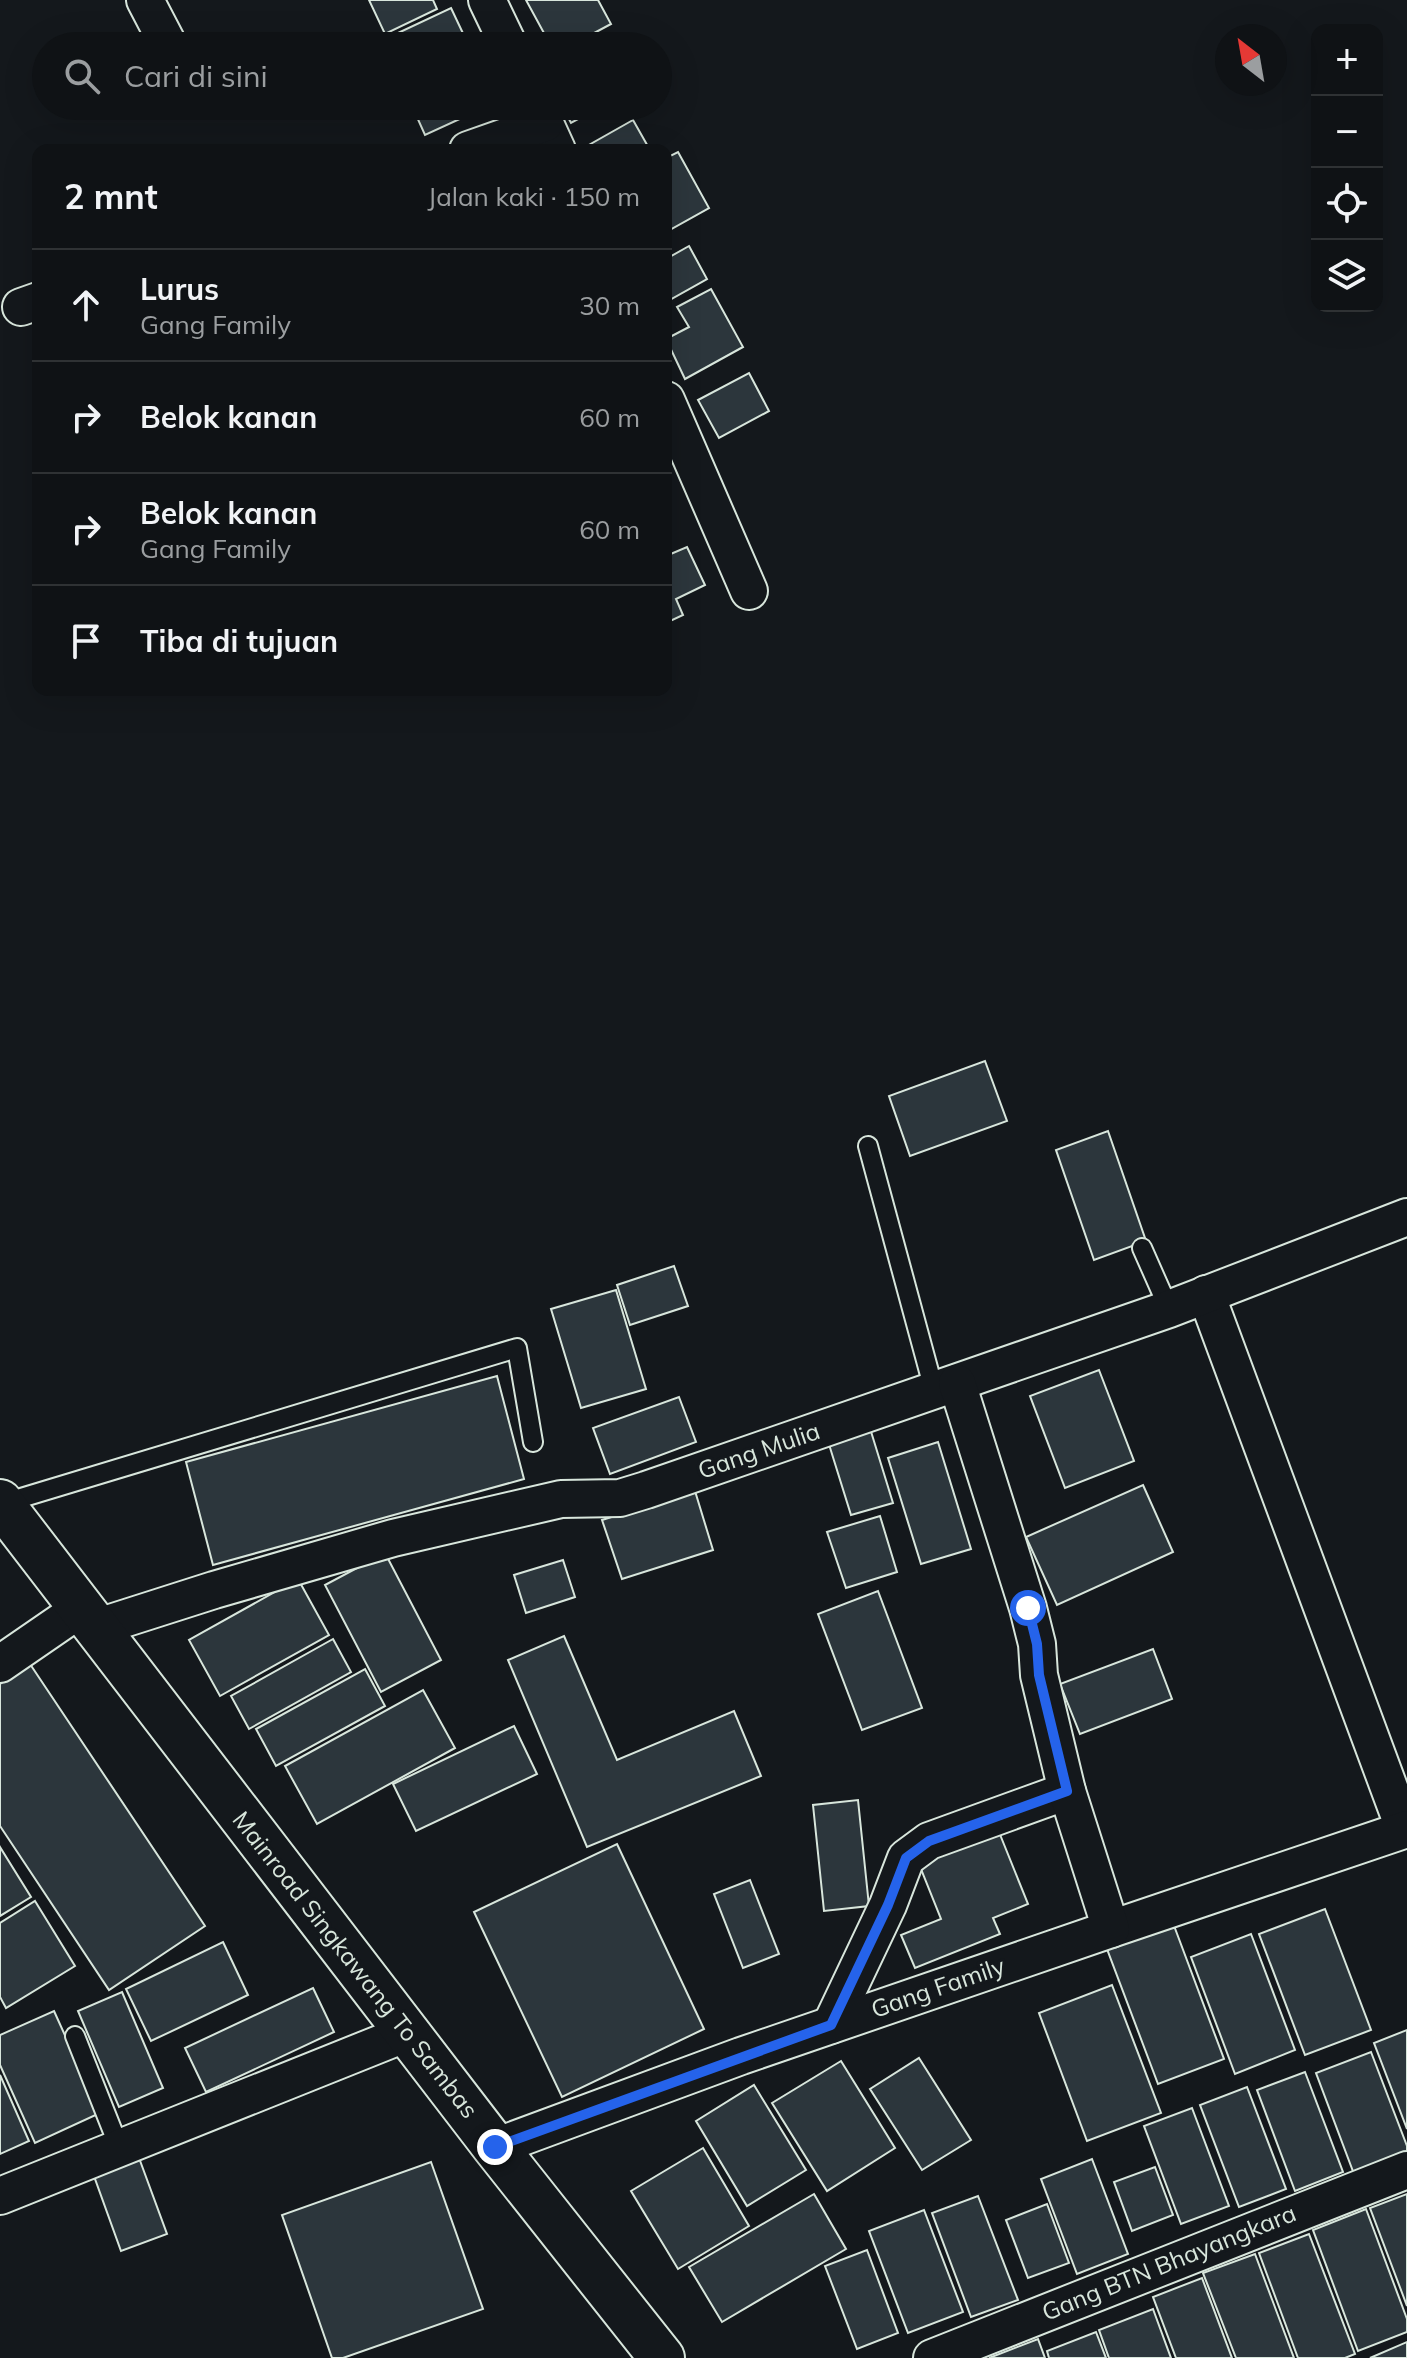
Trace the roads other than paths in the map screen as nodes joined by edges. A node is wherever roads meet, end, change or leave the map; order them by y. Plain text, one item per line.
1 (145, 0) edge
2 (487, 0) edge
3 (162, 32) edge
4 (502, 32) edge
5 (546, 126) edge
6 (488, 144) edge
7 (672, 414) edge
8 (749, 591) dead end
9 (868, 1146) dead end
10 (1407, 1217) edge
11 (1142, 1248) dead end
12 (1206, 1294) junction
13 (1169, 1309) junction
14 (946, 1387) junction
15 (533, 1442) dead end
16 (1, 1503) edge
17 (87, 1618) junction
18 (0, 1664) edge
19 (1067, 1791) junction
20 (1406, 1828) edge
21 (1111, 1929) junction
22 (831, 2025) junction
23 (407, 2033) junction
24 (75, 2036) dead end
25 (119, 2147) junction
26 (495, 2147) junction
27 (1407, 2170) edge
28 (0, 2196) edge
29 (662, 2358) edge
30 (932, 2358) edge

1 - 3 street
2 - 4 street
5 - 6 street
7 - 8 street
9 - 14 lane
10 - 12 street, Gang Mulia
11 - 13 lane
12 - 13 street, Gang Mulia
12 - 20 street
13 - 14 street, Gang Mulia
14 - 17 street, Gang Mulia
14 - 19 street
15 - 16 lane
16 - 17 highway, Mainroad Singkawang To Sambas
17 - 18 street, Gang Mulia
17 - 23 highway, Mainroad Singkawang To Sambas
19 - 21 street
19 - 22 street
20 - 21 street, Gang Family
21 - 22 street, Gang Family
22 - 26 street, Gang Family
23 - 25 street
23 - 26 highway, Mainroad Singkawang To Sambas
24 - 25 lane
25 - 28 street
26 - 29 highway, Mainroad Singkawang To Sambas
27 - 30 street, Gang BTN Bhayangkara

